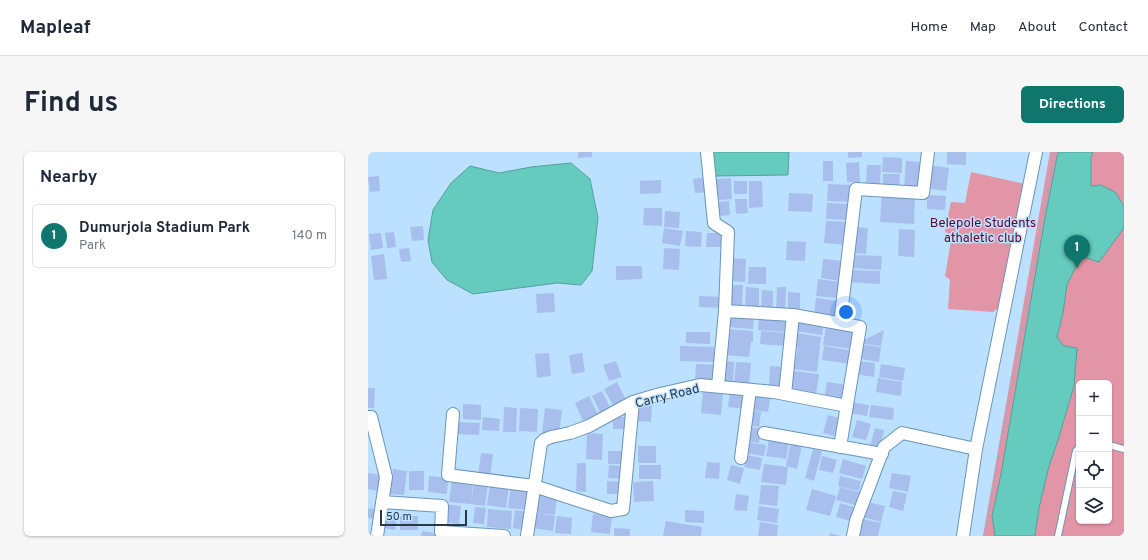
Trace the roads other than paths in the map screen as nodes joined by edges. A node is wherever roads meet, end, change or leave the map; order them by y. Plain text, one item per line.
1 (707, 152) edge
2 (928, 152) edge
3 (1036, 152) edge
4 (725, 311) junction
5 (793, 315) junction
6 (840, 323) junction
7 (718, 386) junction
8 (750, 390) junction
9 (785, 394) junction
10 (633, 402) junction
11 (847, 406) junction
12 (454, 414) dead end
13 (368, 417) edge
14 (764, 433) dead end
15 (1112, 446) edge
16 (840, 447) junction
17 (1124, 449) edge
18 (976, 450) junction
19 (1076, 451) edge
20 (882, 454) junction
21 (741, 458) dead end
22 (534, 486) junction
23 (382, 502) junction
24 (377, 536) edge
25 (504, 536) edge
26 (527, 536) edge
27 (852, 536) edge
28 (963, 536) edge
29 (1058, 536) edge

1 - 4 street
2 - 6 street
3 - 18 street
4 - 5 street
4 - 7 street
5 - 6 street
5 - 9 street
6 - 11 street
7 - 8 street, Carry Road
7 - 10 street, Carry Road
8 - 9 street, Carry Road
8 - 21 street
9 - 11 street, Carry Road
10 - 22 street, Carry Road
10 - 22 street
11 - 16 street
12 - 22 street
13 - 23 street
14 - 16 street
15 - 17 lane
16 - 20 street
18 - 20 street
18 - 28 street
19 - 29 lane
20 - 27 street
22 - 26 street, Carry Road
23 - 24 street
23 - 25 street

